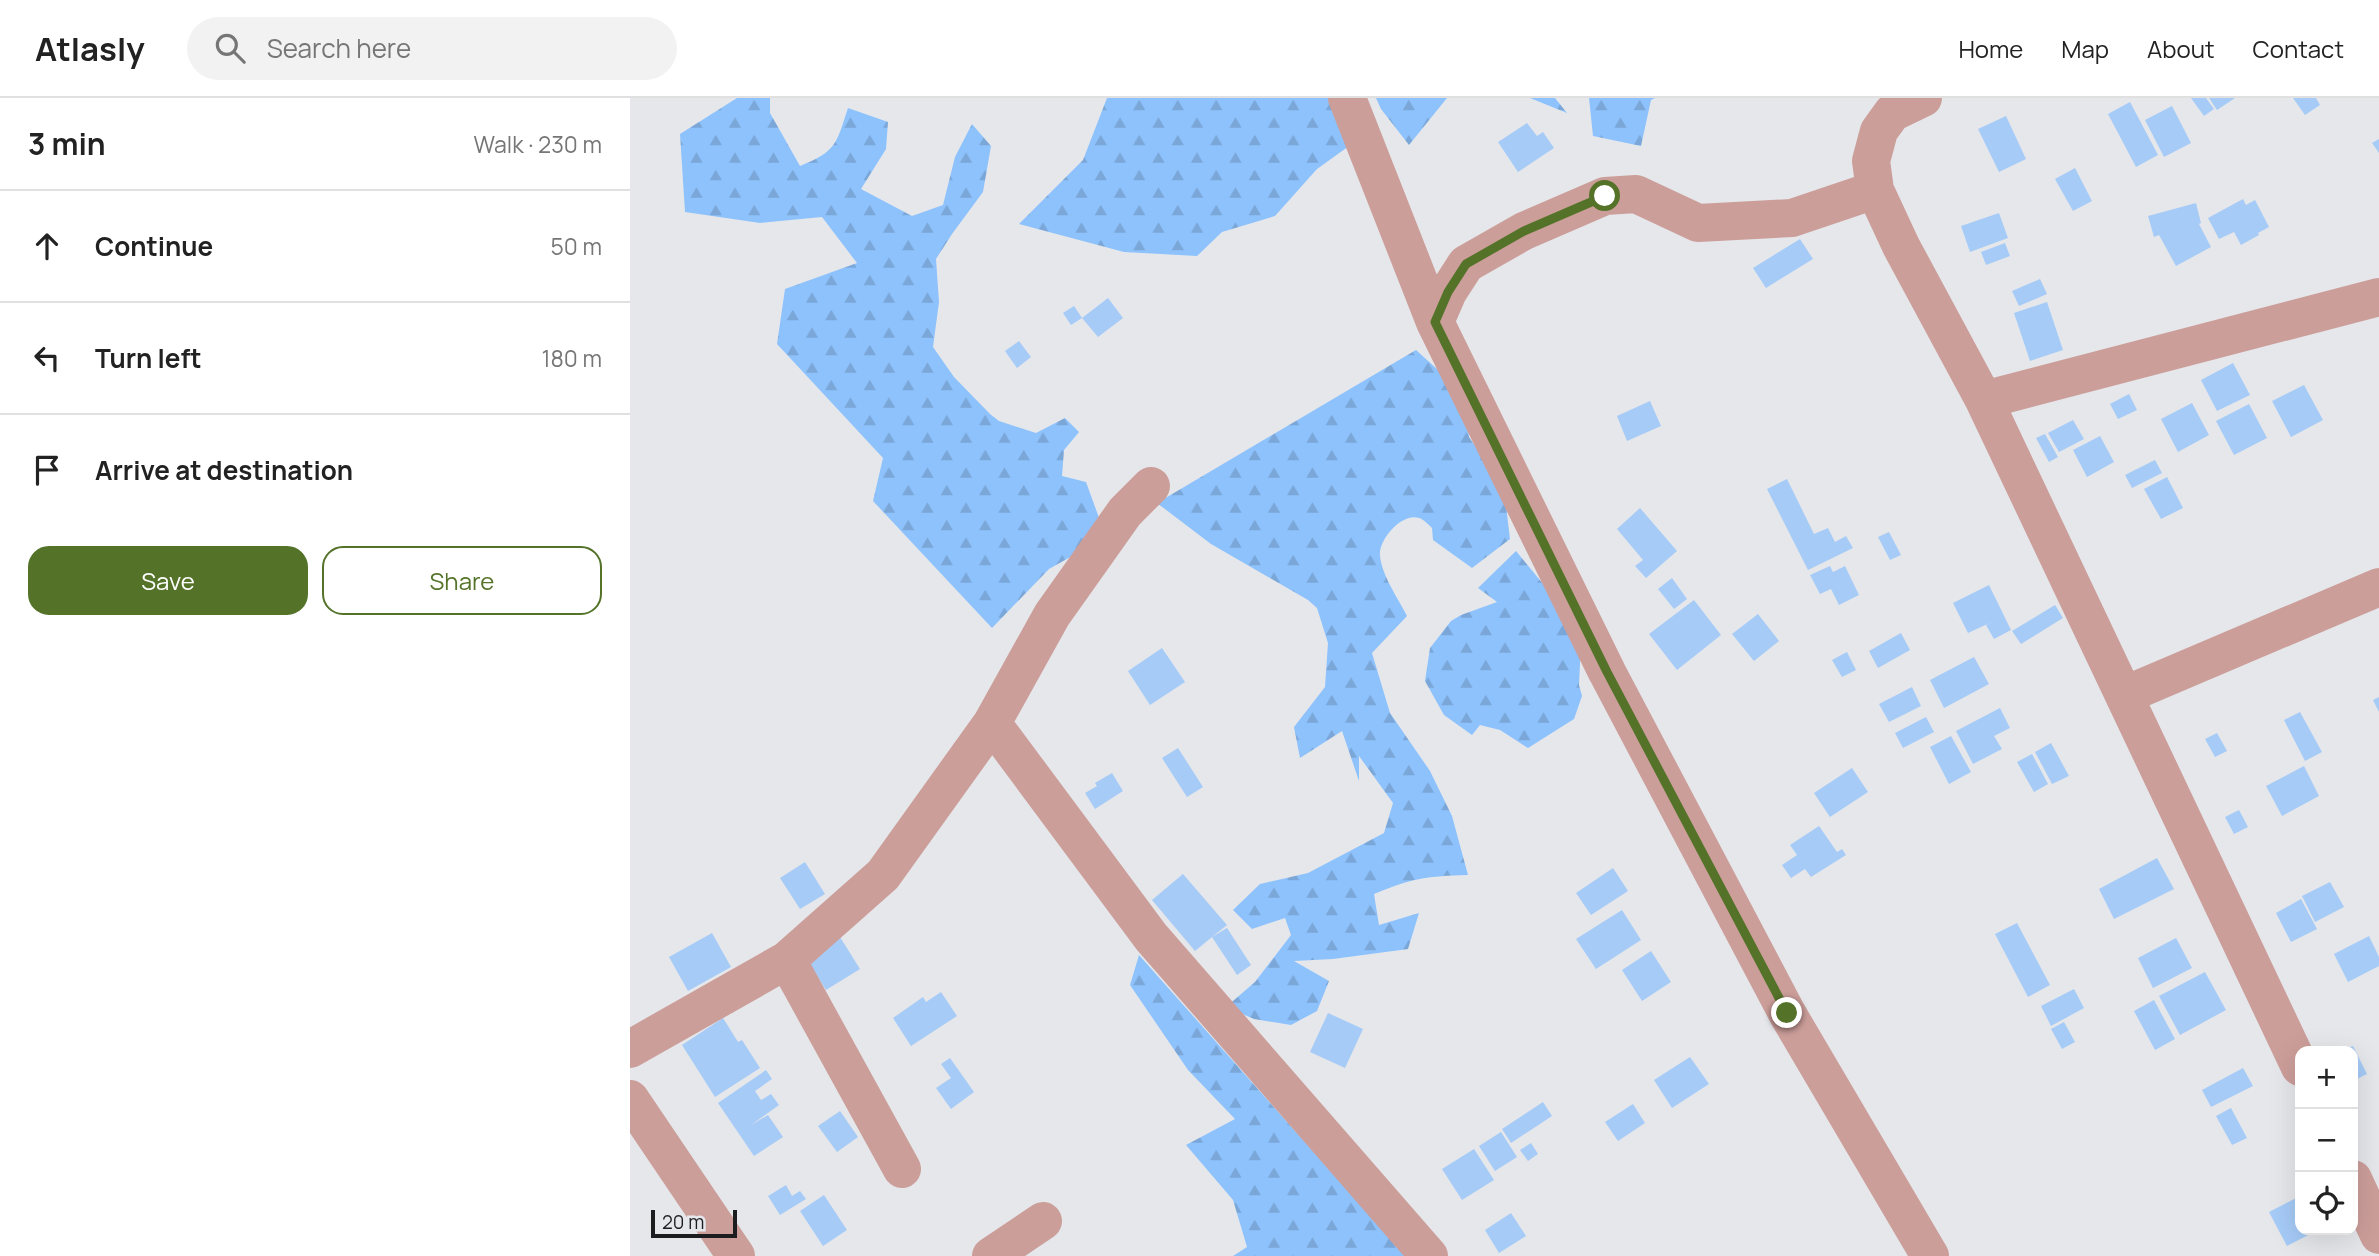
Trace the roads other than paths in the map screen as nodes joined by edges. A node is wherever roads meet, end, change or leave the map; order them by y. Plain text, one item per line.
1 (1347, 98) edge
2 (1923, 98) edge
3 (1875, 190) junction
4 (2379, 297) edge
5 (1435, 322) junction
6 (1984, 400) junction
7 (1151, 486) dead end
8 (2379, 587) edge
9 (2125, 695) junction
10 (992, 723) junction
11 (787, 960) junction
12 (630, 1049) edge
13 (2295, 1056) edge
14 (632, 1106) edge
15 (902, 1169) dead end
16 (2358, 1190) edge
17 (1043, 1221) dead end
18 (2379, 1235) edge
19 (736, 1256) edge
20 (991, 1256) edge
21 (1429, 1256) edge
22 (1930, 1256) edge

1 - 5 street
2 - 3 street
3 - 5 street
3 - 6 street
4 - 6 street
5 - 22 street
6 - 9 street
7 - 10 street
8 - 9 street
9 - 13 street
10 - 11 street
10 - 21 street
11 - 12 street
11 - 15 street
14 - 19 street
16 - 18 street
17 - 20 street

